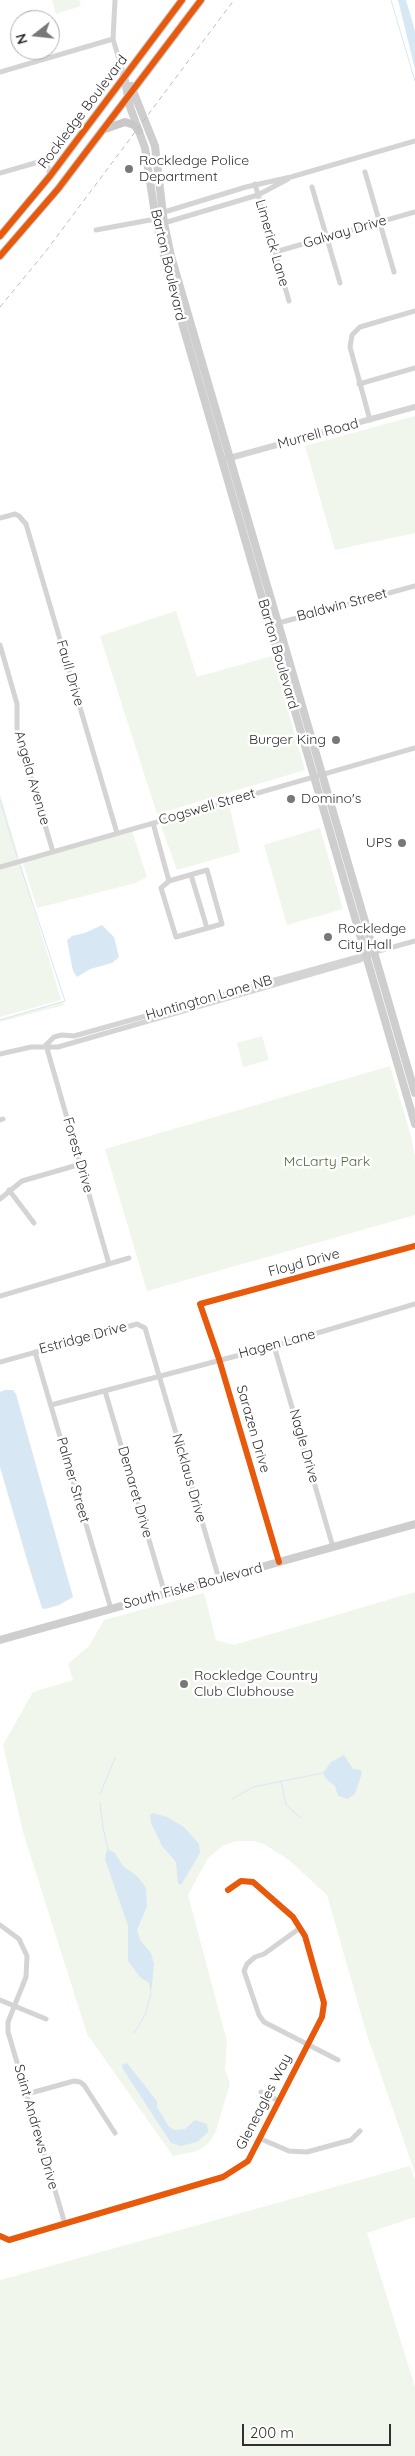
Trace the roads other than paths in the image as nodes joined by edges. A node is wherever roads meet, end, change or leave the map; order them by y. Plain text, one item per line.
1 (115, 0) edge
2 (182, 0) edge
3 (201, 0) edge
4 (113, 39) junction
5 (0, 72) edge
6 (124, 76) junction
7 (130, 92) junction
8 (103, 130) junction
9 (140, 130) junction
10 (415, 141) edge
11 (365, 172) dead end
12 (0, 173) edge
13 (50, 176) junction
14 (291, 177) junction
15 (255, 184) junction
16 (312, 187) dead end
17 (258, 195) junction
18 (163, 211) junction
19 (415, 212) edge
20 (156, 221) junction
21 (164, 222) junction
22 (380, 222) junction
23 (12, 223) junction
24 (96, 230) dead end
25 (0, 236) edge
26 (327, 238) junction
27 (6, 249) junction
28 (274, 252) junction
29 (0, 256) edge
30 (394, 272) dead end
31 (179, 282) junction
32 (340, 283) dead end
33 (171, 285) junction
34 (289, 301) dead end
35 (415, 311) edge
36 (198, 344) junction
37 (189, 347) junction
38 (415, 368) edge
39 (359, 384) junction
40 (415, 408) edge
41 (370, 420) junction
42 (230, 458) junction
43 (222, 460) junction
44 (0, 518) edge
45 (241, 527) junction
46 (258, 553) junction
47 (415, 586) edge
48 (274, 624) junction
49 (0, 646) edge
50 (280, 662) junction
51 (294, 676) junction
52 (289, 692) junction
53 (306, 720) junction
54 (415, 748) edge
55 (323, 775) junction
56 (313, 778) junction
57 (153, 823) junction
58 (117, 833) junction
59 (53, 852) junction
60 (0, 867) edge
61 (350, 867) junction
62 (341, 870) junction
63 (191, 875) junction
64 (169, 881) junction
65 (207, 928) junction
66 (415, 941) edge
67 (369, 955) junction
68 (328, 966) junction
69 (390, 1024) junction
70 (46, 1045) junction
71 (0, 1054) edge
72 (415, 1094) edge
73 (415, 1124) edge
74 (81, 1164) junction
75 (9, 1190) junction
76 (0, 1199) edge
77 (34, 1223) dead end
78 (415, 1246) edge
79 (130, 1258) dead end
80 (109, 1264) junction
81 (0, 1296) edge
82 (200, 1304) joint
83 (415, 1304) edge
84 (274, 1346) junction
85 (35, 1352) junction
86 (219, 1360) junction
87 (0, 1362) edge
88 (160, 1376) junction
89 (105, 1391) junction
90 (50, 1405) junction
91 (415, 1524) edge
92 (333, 1547) junction
93 (279, 1562) junction
94 (219, 1579) junction
95 (165, 1594) junction
96 (111, 1609) junction
97 (0, 1640) edge
98 (228, 1890) dead end
99 (0, 1925) edge
100 (300, 1928) junction
101 (0, 2000) edge
102 (16, 2005) junction
103 (46, 2019) dead end
104 (308, 2044) junction
105 (338, 2060) dead end
106 (261, 2092) dead end
107 (27, 2094) junction
108 (279, 2101) junction
109 (360, 2131) dead end
110 (115, 2133) dead end
111 (261, 2139) junction
112 (65, 2224) junction
113 (2, 2237) edge

1 - 4 street
2 - 6 main road, Rockledge Boulevard
3 - 7 main road, Rockledge Boulevard
4 - 5 street
4 - 6 street
6 - 7 main road, Barton Boulevard
6 - 13 main road, Rockledge Boulevard
7 - 8 main road, Rockledge Boulevard
7 - 9 main road, Barton Boulevard
7 - 18 main road, Barton Boulevard
8 - 9 main road
8 - 27 main road, Rockledge Boulevard
9 - 20 main road, Barton Boulevard
10 - 14 street
11 - 22 street
12 - 13 street
13 - 23 main road, Rockledge Boulevard
14 - 15 street
14 - 17 street
15 - 17 street, Limerick Lane
15 - 18 street
16 - 26 street
17 - 21 street
17 - 28 street, Limerick Lane
18 - 20 street
18 - 21 main road, Barton Boulevard
19 - 22 street, Galway Drive
20 - 21 street
20 - 24 street
20 - 33 main road, Barton Boulevard
21 - 31 main road, Barton Boulevard
22 - 26 street, Galway Drive
22 - 30 street
23 - 25 main road, Rockledge Boulevard
23 - 27 main road
26 - 28 street, Galway Drive
26 - 32 street
27 - 29 main road, Rockledge Boulevard
28 - 34 street, Limerick Lane
31 - 33 main road
31 - 36 main road, Barton Boulevard
33 - 37 main road, Barton Boulevard
35 - 39 street
36 - 37 main road
36 - 42 main road, Barton Boulevard
37 - 43 main road, Barton Boulevard
38 - 39 street
39 - 41 street
40 - 41 street, Murrell Road
41 - 42 street, Murrell Road
42 - 43 street, Murrell Road
42 - 46 main road, Barton Boulevard
43 - 45 main road, Barton Boulevard
44 - 58 street, Faull Drive
45 - 46 main road
45 - 48 main road, Barton Boulevard
46 - 48 main road, Barton Boulevard
47 - 48 street, Baldwin Street
48 - 50 main road, Barton Boulevard
48 - 51 main road, Barton Boulevard
49 - 59 street, Angela Avenue
50 - 51 main road
50 - 52 main road, Barton Boulevard
51 - 53 main road, Barton Boulevard
52 - 53 main road
52 - 56 main road, Barton Boulevard
53 - 55 main road, Barton Boulevard
54 - 55 street, Cogswell Street
55 - 56 street, Cogswell Street
55 - 61 main road, Barton Boulevard
56 - 57 street, Cogswell Street
56 - 62 main road, Barton Boulevard
57 - 58 street, Cogswell Street
57 - 64 street
58 - 59 street, Cogswell Street
59 - 60 street, Cogswell Street
61 - 62 main road
61 - 67 main road, Barton Boulevard
62 - 67 main road, Barton Boulevard
63 - 64 street
63 - 65 street
63 - 65 street
64 - 65 street
66 - 67 street, Huntington Lane NB
67 - 68 street, Huntington Lane NB
67 - 69 main road, Barton Boulevard
68 - 70 street
68 - 70 street, Huntington Lane NB
69 - 72 main road, Barton Boulevard
69 - 73 main road, Barton Boulevard
70 - 71 street
70 - 74 street, Forest Drive
74 - 75 street
74 - 80 street, Forest Drive
75 - 76 street
75 - 77 street
78 - 82 street, Floyd Drive
79 - 80 street
80 - 81 street
82 - 86 street, Sarazen Drive
83 - 84 street, Hagen Lane
84 - 86 street, Hagen Lane
84 - 92 street, Nagle Drive
85 - 87 street, Estridge Drive
85 - 88 street, Estridge Drive
85 - 90 street, Palmer Street
86 - 88 street, Hagen Lane
86 - 93 street, Sarazen Drive
88 - 89 street, Hagen Lane
88 - 94 street, Nicklaus Drive
89 - 90 street, Hagen Lane
89 - 95 street, Demaret Drive
90 - 96 street, Palmer Street
91 - 92 main road, South Fiske Boulevard
92 - 93 main road, South Fiske Boulevard
93 - 94 main road, South Fiske Boulevard
94 - 95 main road, South Fiske Boulevard
95 - 96 main road, South Fiske Boulevard
96 - 97 main road, South Fiske Boulevard
98 - 100 street, Gleneagles Way
99 - 102 street, Saint Andrews Drive
100 - 104 street, Gleneagles Way
100 - 104 street
101 - 102 street
102 - 103 street
102 - 107 street, Saint Andrews Drive
104 - 105 street
104 - 108 street, Gleneagles Way
106 - 108 street
107 - 110 street
107 - 112 street, Saint Andrews Drive
108 - 111 street, Gleneagles Way
109 - 111 street
111 - 112 street, Gleneagles Way
112 - 113 street, Gleneagles Way

